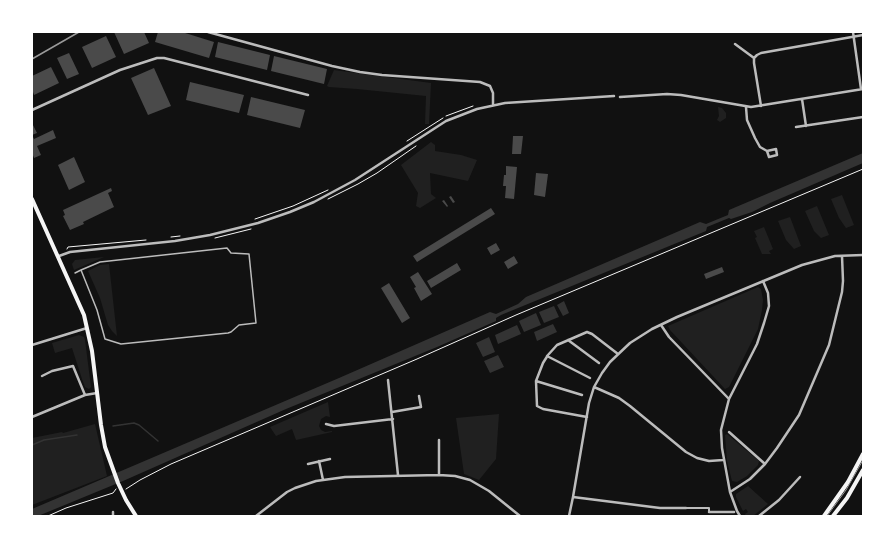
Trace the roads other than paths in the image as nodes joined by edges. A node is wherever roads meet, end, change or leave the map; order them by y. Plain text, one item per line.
1 (208, 32) edge
2 (853, 32) edge
3 (863, 35) edge
4 (854, 36) junction
5 (735, 44) dead end
6 (754, 58) junction
7 (862, 89) edge
8 (308, 95) dead end
9 (614, 96) dead end
10 (620, 97) dead end
11 (802, 99) junction
12 (493, 105) junction
13 (761, 106) junction
14 (746, 107) junction
15 (32, 110) edge
16 (863, 117) edge
17 (806, 126) junction
18 (796, 127) dead end
19 (767, 151) dead end
20 (32, 198) edge
21 (863, 255) edge
22 (59, 256) junction
23 (842, 256) junction
24 (81, 270) junction
25 (75, 273) dead end
26 (764, 281) junction
27 (661, 325) junction
28 (88, 328) junction
29 (568, 340) junction
30 (32, 345) edge
31 (618, 354) junction
32 (547, 356) junction
33 (599, 363) dead end
34 (42, 376) dead end
35 (590, 378) dead end
36 (388, 380) dead end
37 (536, 381) junction
38 (594, 387) junction
39 (97, 393) junction
40 (85, 395) junction
41 (582, 395) dead end
42 (419, 396) dead end
43 (728, 399) junction
44 (392, 412) junction
45 (32, 417) edge
46 (587, 417) junction
47 (393, 419) junction
48 (326, 424) dead end
49 (729, 432) dead end
50 (439, 440) dead end
51 (863, 454) edge
52 (330, 459) dead end
53 (723, 460) junction
54 (319, 461) junction
55 (308, 464) dead end
56 (765, 464) junction
57 (863, 470) edge
58 (398, 475) junction
59 (439, 475) junction
60 (800, 477) dead end
61 (323, 480) junction
62 (730, 492) junction
63 (573, 497) junction
64 (686, 508) joint
65 (709, 512) joint
66 (735, 512) junction
67 (136, 516) edge
68 (256, 516) edge
69 (520, 516) edge
70 (569, 516) edge
71 (734, 516) edge
72 (740, 516) edge
73 (759, 516) edge
74 (824, 516) edge
75 (833, 516) edge

1 - 12 street
2 - 4 street
3 - 4 street
4 - 6 street
4 - 7 street
5 - 6 street
6 - 13 street
7 - 11 street
8 - 15 street
9 - 12 street
10 - 14 street
11 - 13 street
11 - 17 street
12 - 22 street
13 - 14 street
14 - 19 street
16 - 17 street
17 - 18 street
20 - 22 main road
21 - 23 street
22 - 28 main road
23 - 26 street
23 - 56 street
24 - 24 lane
24 - 25 lane
26 - 27 street
26 - 43 street
27 - 31 street
27 - 43 street
28 - 30 street
28 - 39 main road
29 - 31 street
29 - 32 street
29 - 33 street
31 - 38 street
32 - 35 street
32 - 37 street
34 - 40 street
36 - 44 street
37 - 41 street
37 - 46 street
38 - 46 street
38 - 53 street
39 - 40 street
39 - 67 main road
40 - 45 street
42 - 44 street
43 - 53 street
44 - 47 street
46 - 63 street
47 - 48 street
47 - 58 street
49 - 56 street
50 - 59 street
51 - 74 main road
52 - 54 street
53 - 62 street
54 - 55 street
54 - 61 street
56 - 62 street
57 - 75 main road
58 - 59 street
58 - 61 street
59 - 69 street
60 - 73 street
61 - 68 street
62 - 66 street
63 - 64 street
63 - 70 street
64 - 65 street
65 - 66 street
66 - 71 street
66 - 72 street

